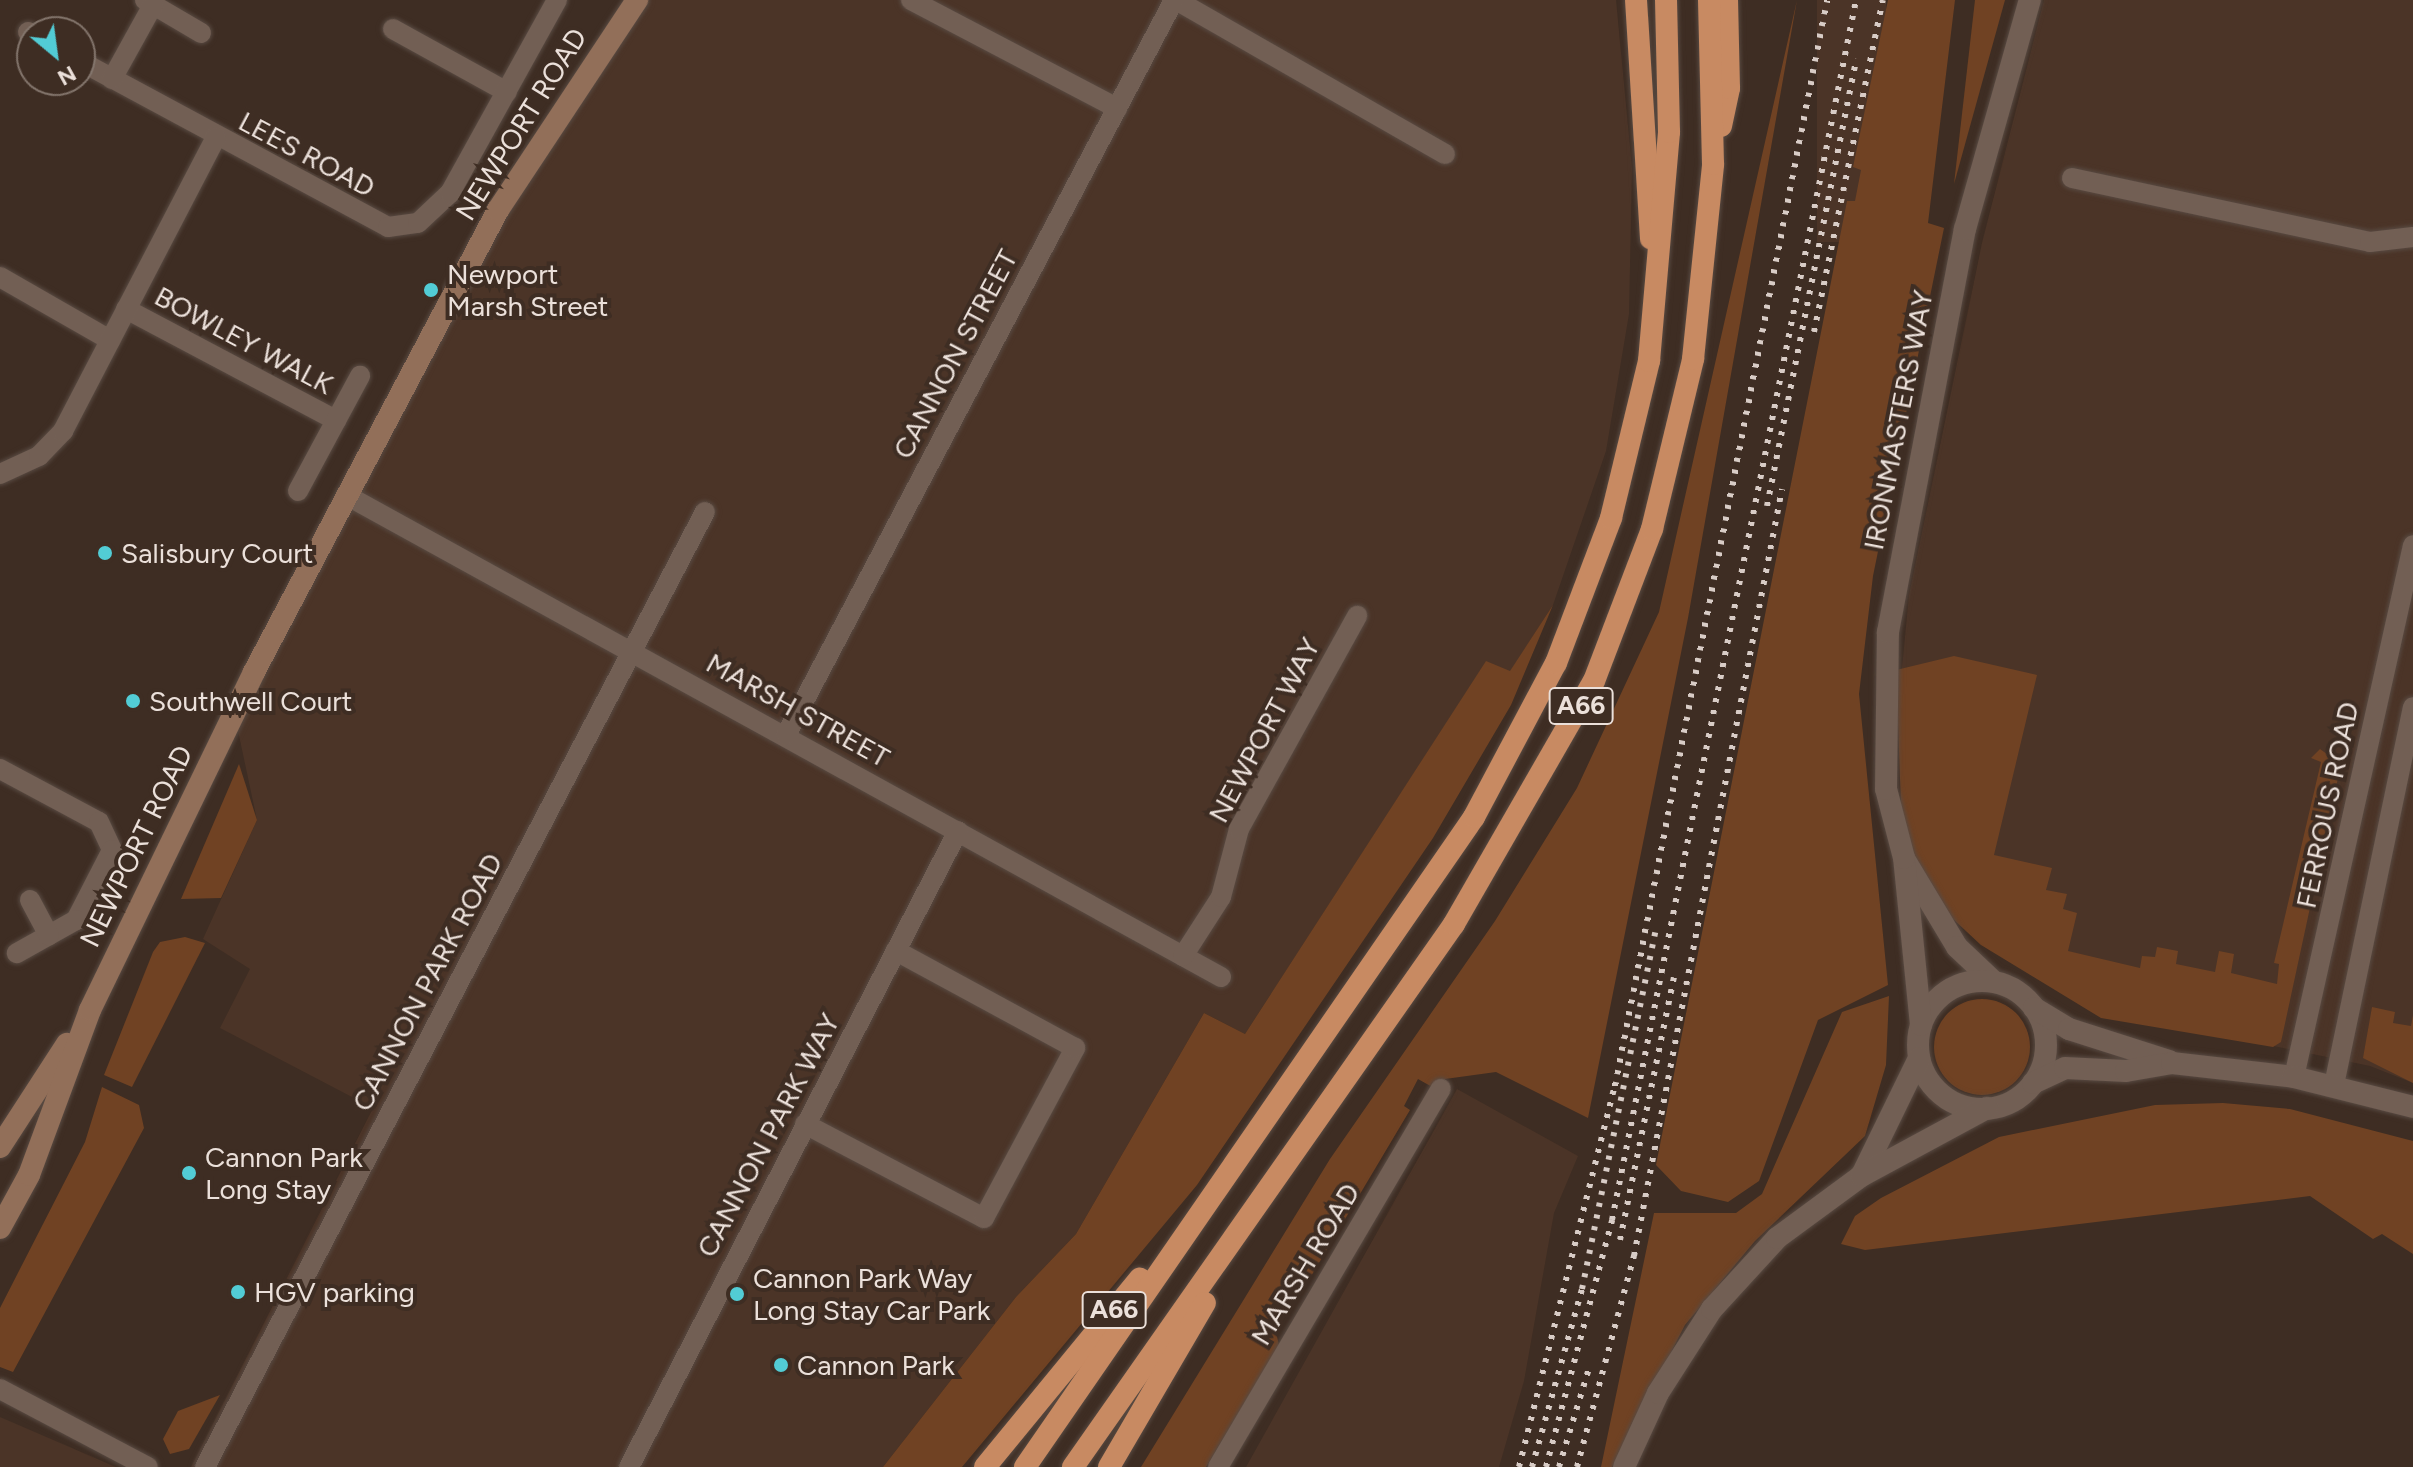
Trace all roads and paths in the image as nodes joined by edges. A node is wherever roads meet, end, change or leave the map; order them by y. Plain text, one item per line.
1 (557, 0) edge
2 (637, 0) edge
3 (911, 0) edge
4 (1175, 0) edge
5 (1636, 0) edge
6 (1666, 0) edge
7 (1709, 0) edge
8 (1727, 0) edge
9 (2030, 0) edge
10 (149, 2) edge
11 (393, 29) dead end
12 (201, 33) dead end
13 (96, 70) edge
14 (112, 79) junction
15 (507, 92) junction
16 (1117, 108) junction
17 (216, 137) junction
18 (1445, 154) dead end
19 (1713, 164) junction
20 (2072, 178) dead end
21 (2413, 237) edge
22 (0, 277) edge
23 (126, 309) junction
24 (110, 340) junction
25 (1649, 361) junction
26 (360, 376) dead end
27 (336, 420) junction
28 (0, 474) edge
29 (298, 491) dead end
30 (346, 495) junction
31 (705, 512) dead end
32 (2413, 545) edge
33 (1357, 616) dead end
34 (633, 650) junction
35 (2413, 707) edge
36 (786, 735) junction
37 (0, 769) edge
38 (958, 831) junction
39 (1904, 858) junction
40 (30, 900) dead end
41 (49, 935) junction
42 (896, 951) junction
43 (17, 953) dead end
44 (1183, 956) junction
45 (1221, 977) dead end
46 (1994, 982) junction
47 (2034, 1008) junction
48 (90, 1010) junction
49 (1921, 1025) junction
50 (1919, 1058) junction
51 (2172, 1063) junction
52 (2294, 1077) junction
53 (2033, 1083) junction
54 (2334, 1085) junction
55 (1441, 1089) dead end
56 (2413, 1107) edge
57 (1987, 1108) junction
58 (805, 1124) junction
59 (0, 1147) edge
60 (1242, 1153) junction
61 (1861, 1176) junction
62 (1278, 1178) junction
63 (0, 1228) edge
64 (0, 1389) edge
65 (148, 1467) edge
66 (205, 1467) edge
67 (629, 1467) edge
68 (985, 1467) edge
69 (1025, 1467) edge
70 (1073, 1467) edge
71 (1109, 1467) edge
72 (1218, 1467) edge
73 (1624, 1467) edge

1 - 15 street, LEES ROAD
2 - 30 main road, NEWPORT ROAD
3 - 16 street
4 - 16 street, CANNON STREET
4 - 18 street
5 - 25 highway
6 - 25 highway, A66
7 - 19 highway, A66
8 - 19 highway, A66
9 - 39 street, IRONMASTERS WAY
10 - 12 street
10 - 14 street
11 - 15 street
13 - 14 street
14 - 17 street
15 - 17 street, LEES ROAD
16 - 36 street, CANNON STREET
17 - 23 street, LEES ROAD
19 - 62 highway, A66
20 - 21 street
22 - 24 street
23 - 24 street, LEES ROAD
23 - 27 street, BOWLEY WALK
24 - 28 street, LEES ROAD
25 - 60 highway, A66
26 - 27 street, BOWLEY WALK
27 - 29 street, BOWLEY WALK
30 - 34 street, MARSH STREET
30 - 48 main road, NEWPORT ROAD
31 - 34 street, CANNON PARK ROAD
32 - 52 street, FERROUS ROAD
33 - 44 street, NEWPORT WAY
34 - 36 street, MARSH STREET
34 - 66 street, CANNON PARK ROAD
35 - 54 street
36 - 38 street, MARSH STREET
37 - 41 street
38 - 42 street, CANNON PARK WAY
38 - 44 street, MARSH STREET
39 - 46 street
39 - 49 street
40 - 41 street
41 - 43 street
42 - 58 street, CANNON PARK WAY
42 - 58 street
44 - 45 street, MARSH STREET
46 - 47 street
46 - 49 street
47 - 51 street
47 - 53 street
48 - 59 main road, NEWPORT ROAD
48 - 63 main road, NEWPORT ROAD
49 - 50 street
50 - 57 street
50 - 61 street
51 - 52 street
51 - 53 street
52 - 54 street
53 - 57 street
54 - 56 street
55 - 72 street, MARSH ROAD
57 - 61 street
58 - 67 street, CANNON PARK WAY
60 - 68 highway, A66
60 - 69 highway, A66
61 - 73 street
62 - 70 highway, A66
62 - 71 highway
64 - 65 street

